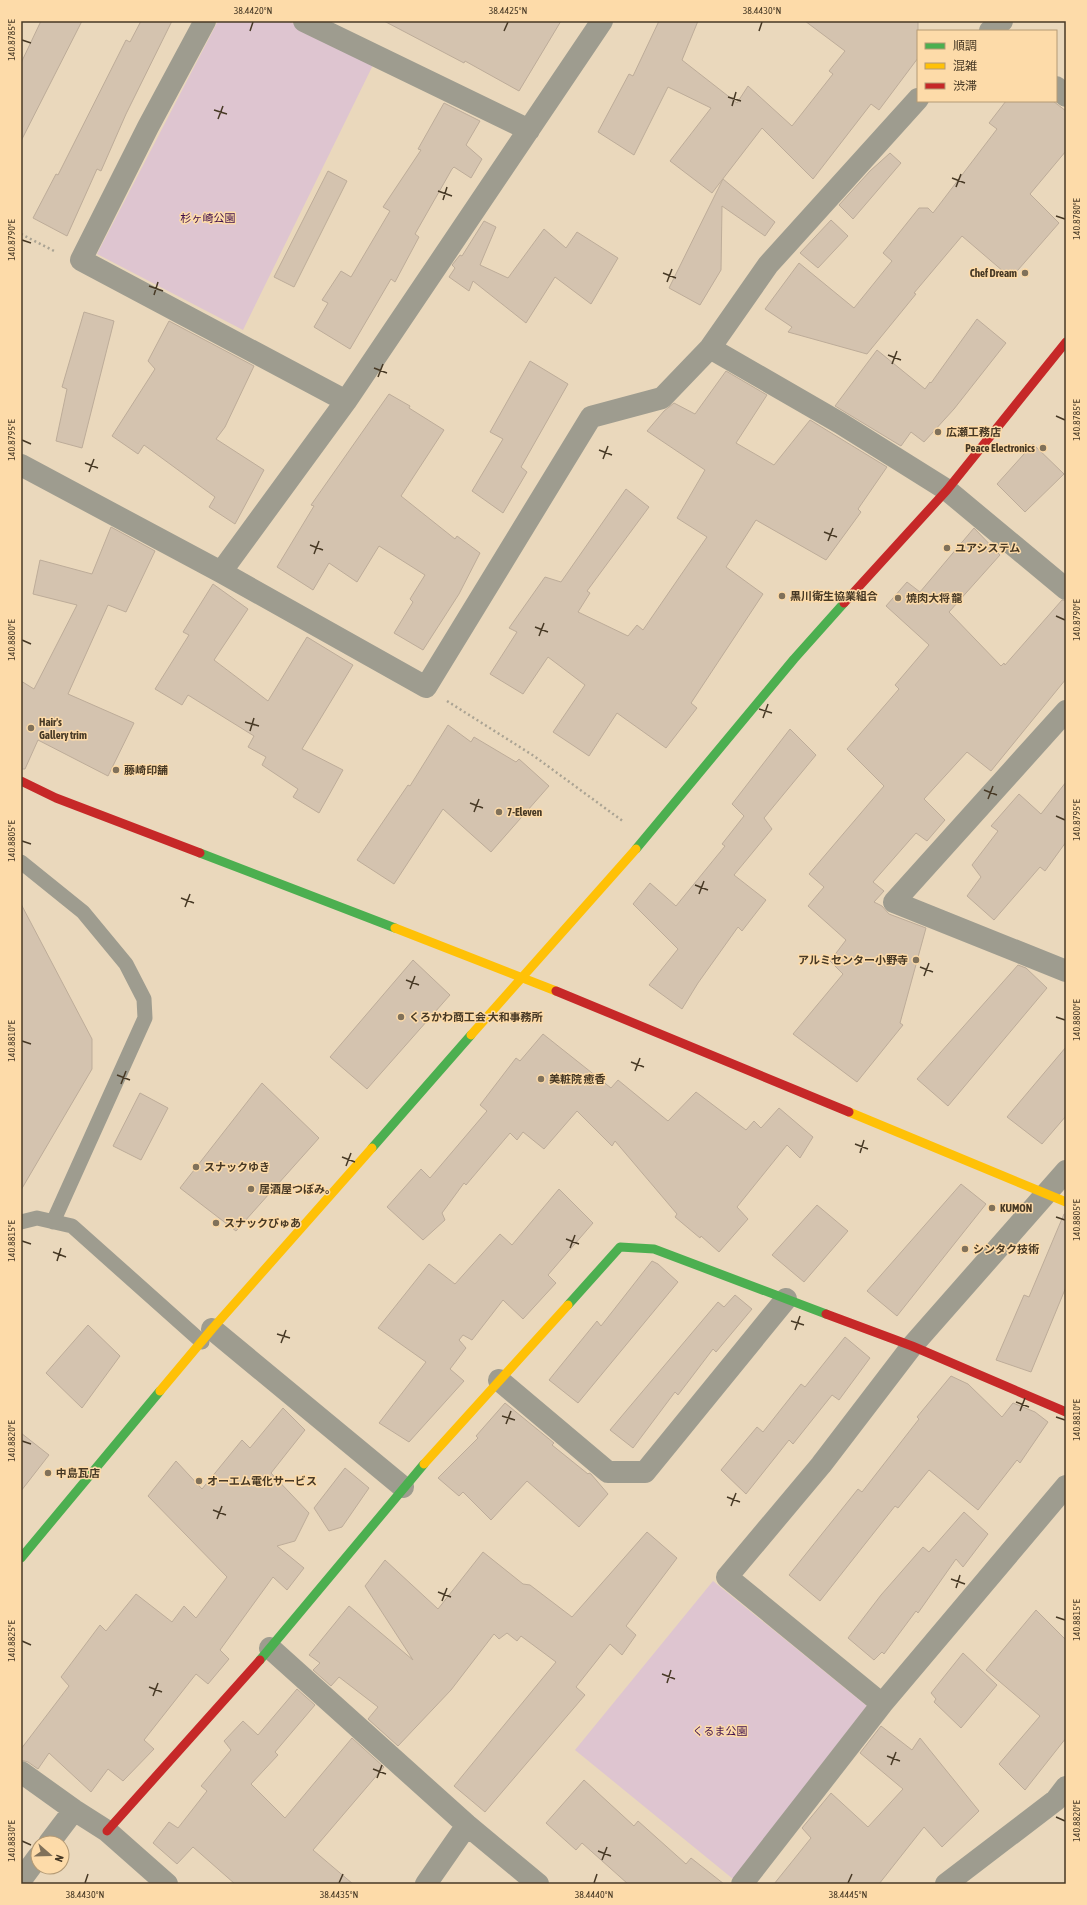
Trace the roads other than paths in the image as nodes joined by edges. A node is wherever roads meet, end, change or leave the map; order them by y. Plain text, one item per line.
1 (205, 21) edge
2 (304, 21) edge
3 (602, 21) edge
4 (1057, 88) edge
5 (1066, 96) edge
6 (917, 100) edge
7 (529, 130) junction
8 (1066, 342) edge
9 (710, 348) junction
10 (346, 402) junction
11 (21, 465) edge
12 (947, 490) junction
13 (221, 572) junction
14 (1066, 589) edge
15 (1066, 711) edge
16 (21, 780) edge
17 (21, 862) edge
18 (1066, 972) edge
19 (522, 977) junction
20 (1066, 1171) edge
21 (1056, 1198) edge
22 (21, 1222) edge
23 (53, 1222) junction
24 (786, 1299) junction
25 (207, 1335) junction
26 (912, 1346) junction
27 (499, 1380) junction
28 (1066, 1412) edge
29 (1066, 1486) edge
30 (404, 1487) junction
31 (21, 1558) edge
32 (270, 1648) junction
33 (882, 1704) junction
34 (21, 1772) edge
35 (1066, 1787) edge
36 (74, 1810) junction
37 (467, 1825) junction
38 (107, 1831) junction
39 (55, 1835) edge
40 (30, 1868) edge
41 (21, 1880) edge
42 (167, 1884) edge
43 (426, 1884) edge
44 (538, 1884) edge
45 (742, 1884) edge
46 (946, 1884) edge

1 - 10 street
2 - 7 street
3 - 7 street
4 - 5 street
6 - 9 street
7 - 10 street
8 - 12 street
9 - 12 street
9 - 13 street
10 - 13 street
11 - 13 street
12 - 14 street
12 - 19 street
15 - 18 street
16 - 19 street
17 - 23 lane
19 - 21 street
19 - 25 street
20 - 21 street
21 - 26 street
22 - 23 lane
23 - 25 lane
24 - 26 street
24 - 27 street
24 - 27 street
25 - 30 street
25 - 31 street
26 - 28 street
26 - 33 street
27 - 30 street
29 - 33 street
30 - 32 street
32 - 37 street
32 - 38 street
33 - 45 street
34 - 36 street
35 - 46 street
36 - 38 street
36 - 39 street
37 - 43 street
37 - 44 street
38 - 42 street
40 - 41 street

